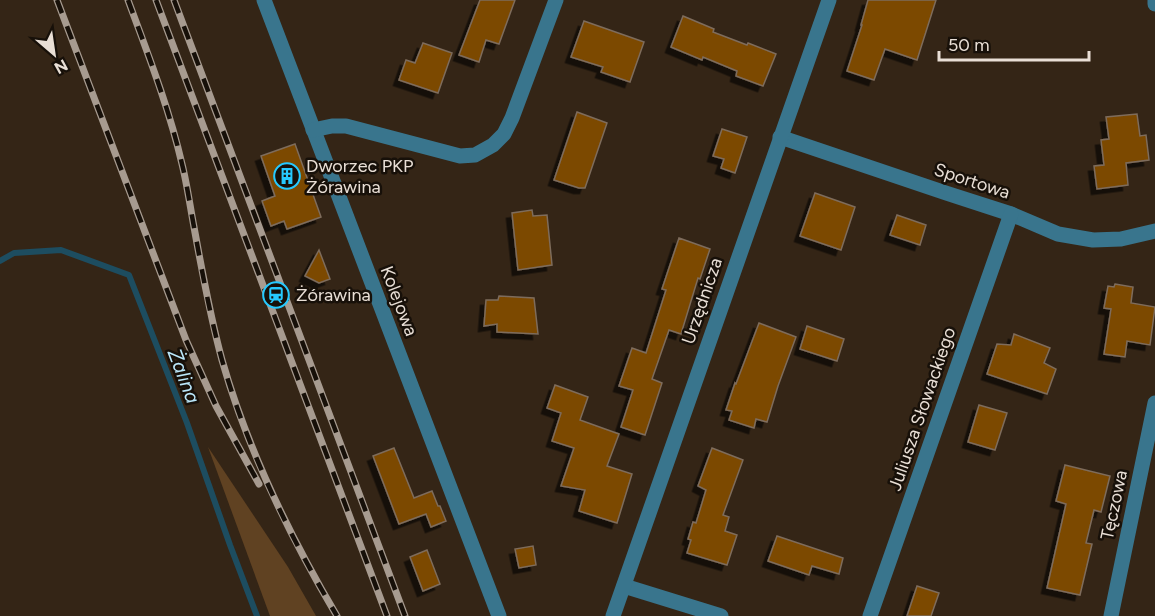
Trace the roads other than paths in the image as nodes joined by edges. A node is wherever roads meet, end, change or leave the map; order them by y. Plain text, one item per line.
1 (264, 0) edge
2 (556, 0) edge
3 (829, 0) edge
4 (313, 130) junction
5 (780, 137) junction
6 (1011, 214) junction
7 (1155, 231) edge
8 (1155, 403) edge
9 (624, 586) junction
10 (499, 616) edge
11 (613, 616) edge
12 (721, 616) edge
13 (870, 616) edge
14 (1111, 616) edge

1 - 4 street, Kolejowa
2 - 4 street
3 - 5 street, Urzędnicza
4 - 10 street, Kolejowa
5 - 6 street, Sportowa
5 - 9 street, Urzędnicza
6 - 7 street, Sportowa
6 - 13 street, Juliusza Słowackiego
8 - 14 street, Tęczowa
9 - 11 street, Urzędnicza
9 - 12 street

